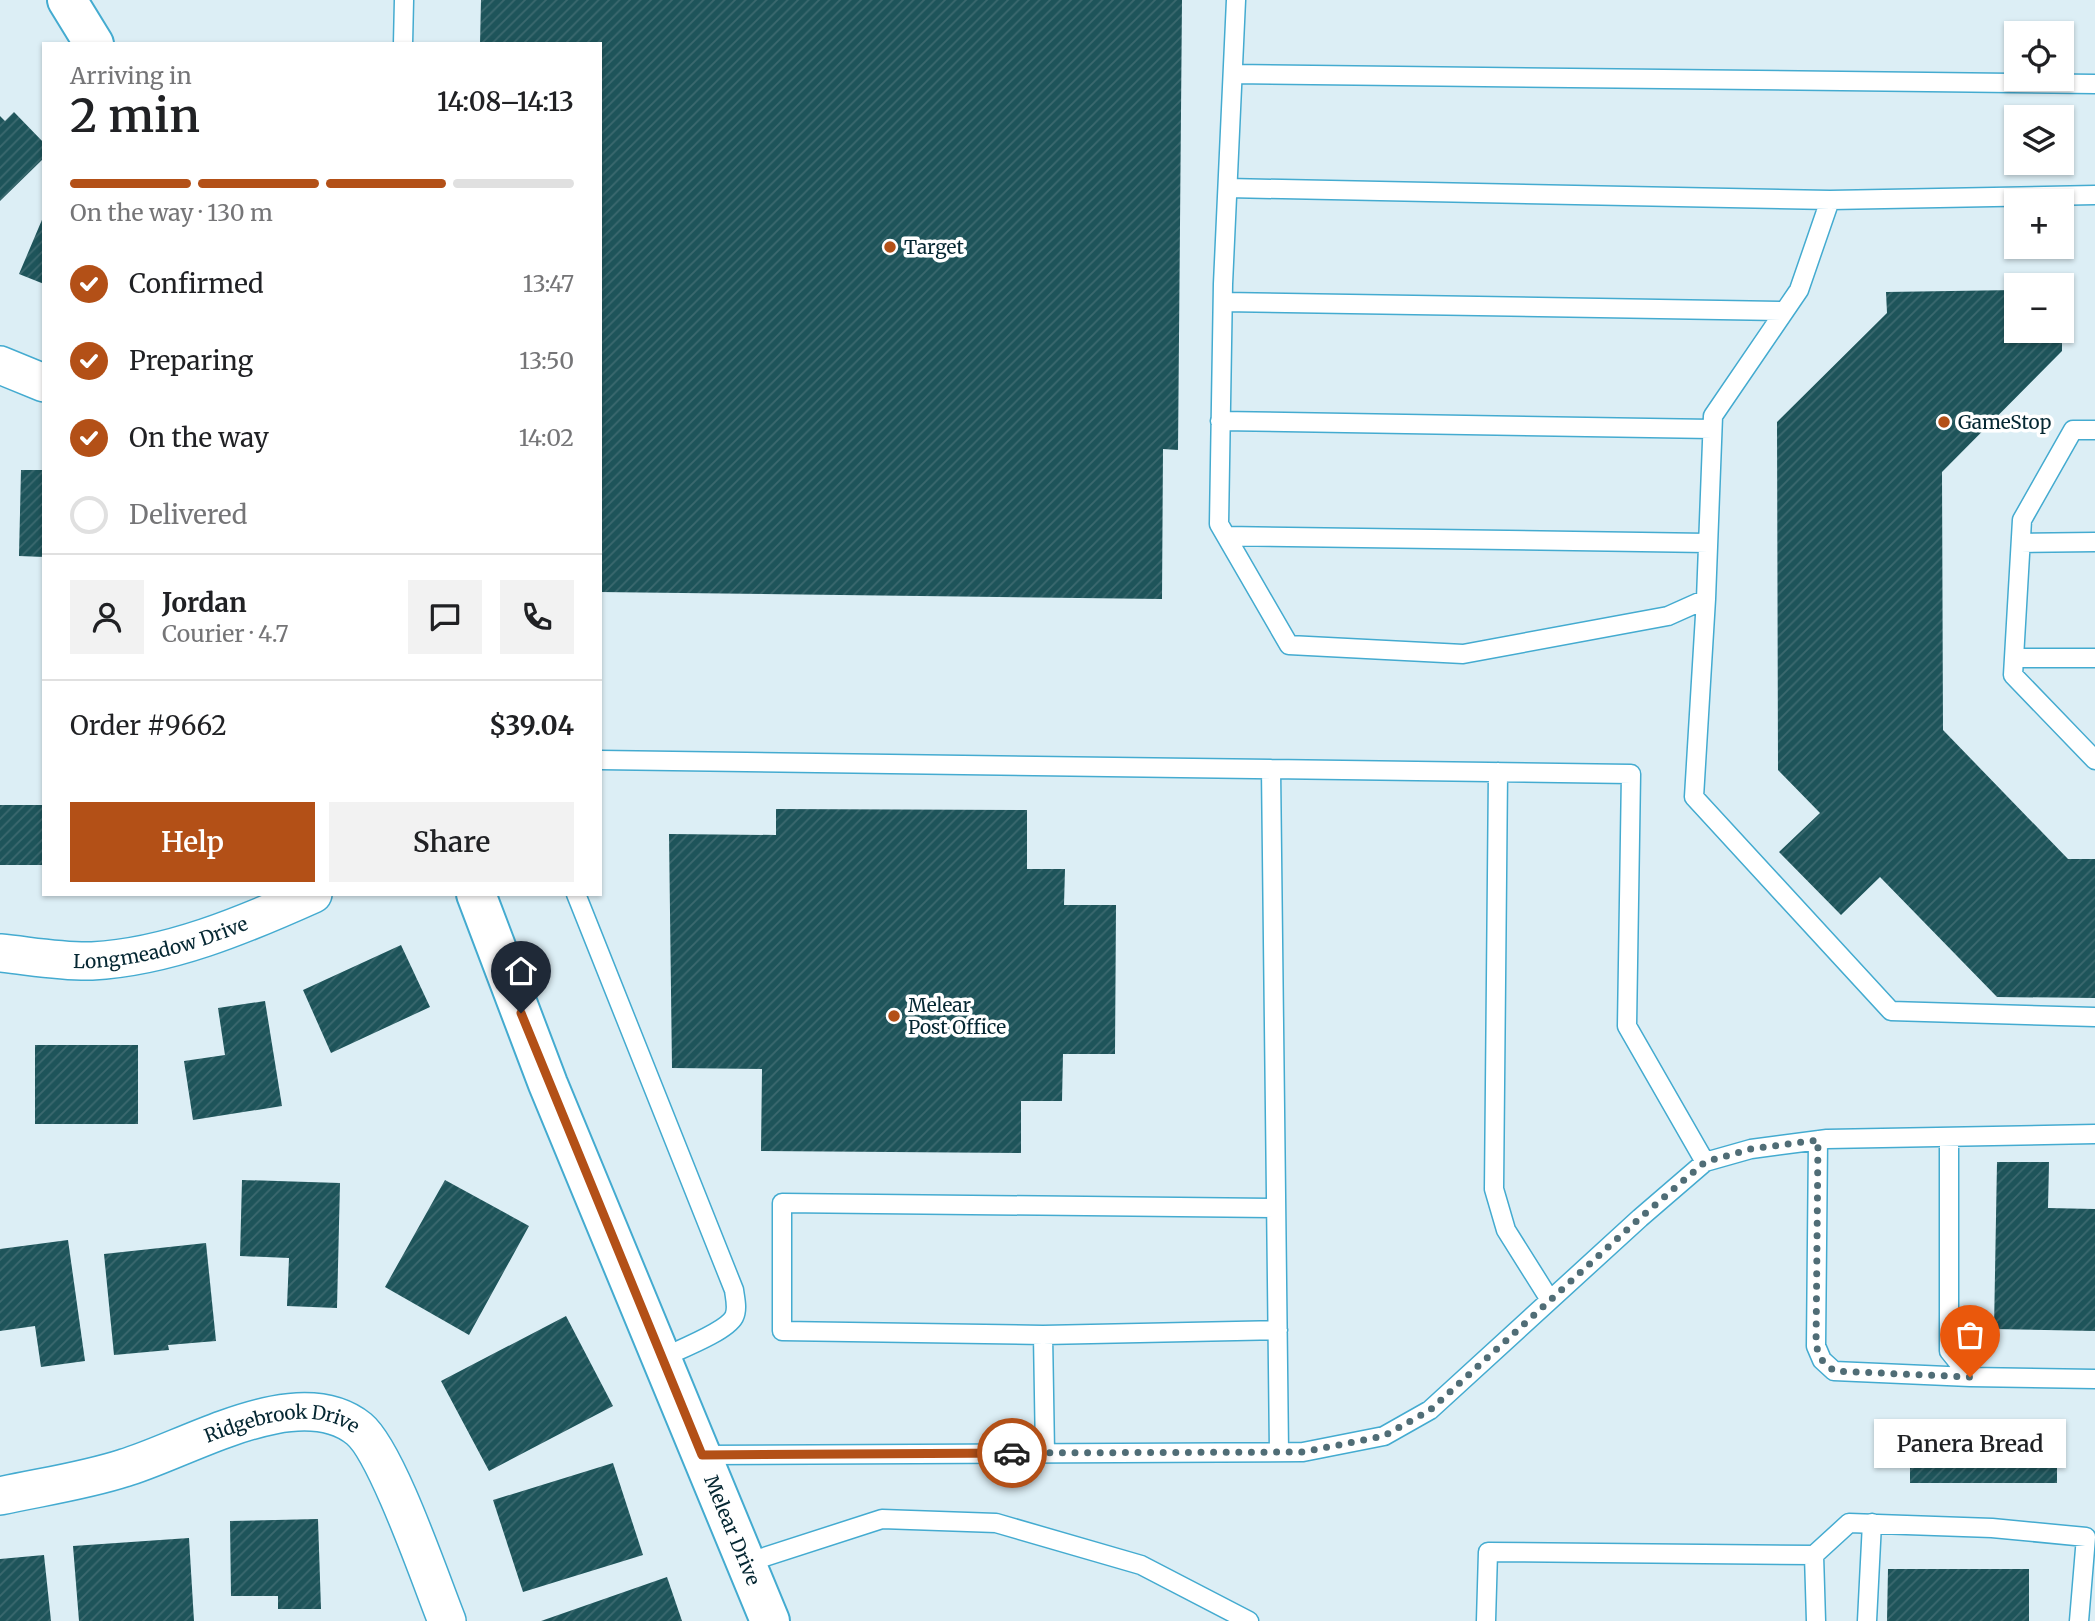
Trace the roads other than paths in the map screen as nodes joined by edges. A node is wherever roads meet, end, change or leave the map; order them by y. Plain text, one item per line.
1 (67, 0) edge
2 (404, 0) edge
3 (1237, 0) edge
4 (93, 42) edge
5 (403, 42) edge
6 (1233, 74) junction
7 (2095, 85) edge
8 (1228, 187) junction
9 (2095, 195) edge
10 (1830, 200) junction
11 (1223, 303) junction
12 (1784, 311) junction
13 (0, 365) edge
14 (42, 382) edge
15 (1220, 421) junction
16 (1712, 429) junction
17 (2095, 430) edge
18 (1226, 536) junction
19 (2095, 542) edge
20 (1708, 543) junction
21 (2021, 543) junction
22 (1706, 599) junction
23 (2014, 658) junction
24 (2095, 658) edge
25 (602, 760) edge
26 (2095, 760) edge
27 (1271, 769) junction
28 (1498, 772) junction
29 (309, 896) edge
30 (477, 896) edge
31 (577, 896) edge
32 (0, 953) edge
33 (2095, 1017) edge
34 (2095, 1134) edge
35 (1949, 1136) junction
36 (1818, 1140) junction
37 (1705, 1162) junction
38 (1276, 1208) junction
39 (1550, 1300) junction
40 (1278, 1330) junction
41 (1042, 1335) junction
42 (662, 1358) junction
43 (1970, 1377) junction
44 (2095, 1379) edge
45 (1279, 1452) junction
46 (1045, 1453) junction
47 (702, 1455) junction
48 (0, 1496) edge
49 (1872, 1523) junction
50 (1814, 1555) junction
51 (746, 1563) junction
52 (447, 1621) edge
53 (770, 1621) edge
54 (1249, 1621) edge
55 (1486, 1621) edge
56 (1816, 1621) edge
57 (1867, 1621) edge
58 (2079, 1621) edge

1 - 4 street
2 - 5 lane
3 - 6 lane
6 - 7 lane
6 - 8 lane
8 - 10 lane
8 - 11 lane
9 - 10 lane
10 - 12 lane
11 - 12 lane
11 - 15 lane
12 - 16 lane
13 - 14 street
15 - 16 lane
15 - 18 lane
16 - 20 lane
17 - 21 lane
18 - 20 lane
18 - 22 lane
19 - 21 lane
20 - 22 lane
21 - 23 lane
22 - 33 lane
23 - 24 lane
23 - 26 lane
25 - 27 lane
27 - 28 lane
27 - 38 lane
28 - 37 lane
28 - 39 lane
29 - 32 street, Longmeadow Drive
30 - 42 street, Melear Drive
31 - 42 lane
34 - 35 lane
35 - 36 lane
35 - 43 lane
36 - 37 lane
36 - 43 lane
37 - 39 lane
38 - 40 lane
38 - 41 lane
39 - 45 lane
40 - 41 lane
40 - 45 lane
41 - 46 lane
42 - 47 street, Melear Drive
43 - 44 lane
45 - 46 lane
46 - 47 lane
47 - 51 street, Melear Drive
48 - 52 street, Ridgebrook Drive
49 - 50 lane
49 - 57 lane
49 - 58 lane
50 - 55 lane
50 - 56 lane
51 - 53 street, Melear Drive
51 - 54 lane

